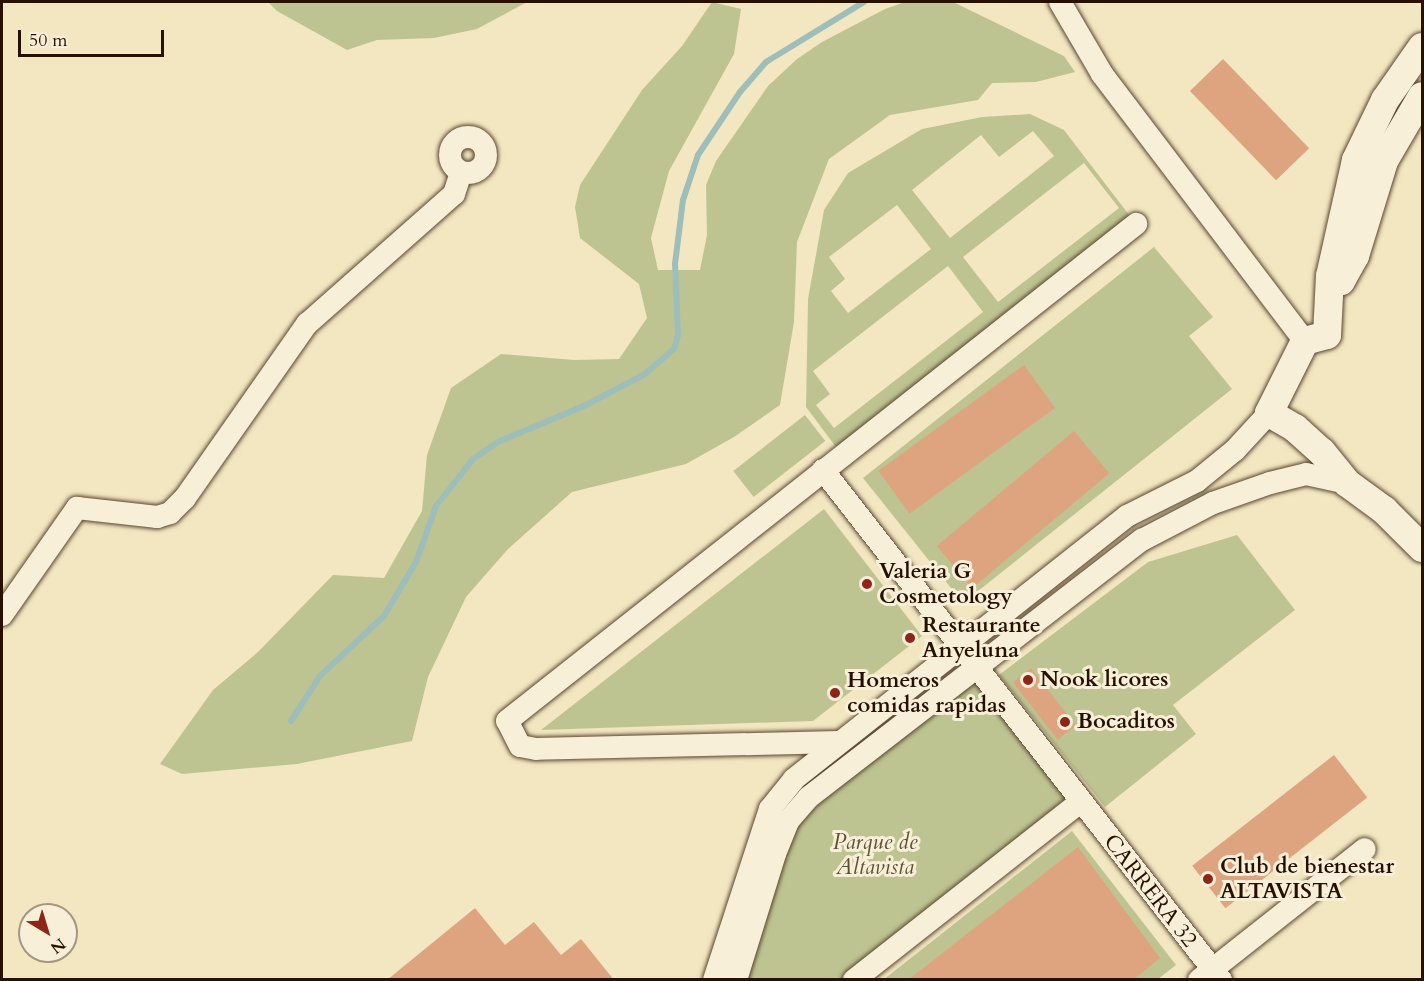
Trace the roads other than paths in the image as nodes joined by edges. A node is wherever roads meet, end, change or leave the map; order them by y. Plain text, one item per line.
1 (1060, 2) edge
2 (1422, 47) edge
3 (1422, 96) edge
4 (461, 173) dead end
5 (1136, 224) dead end
6 (1331, 283) junction
7 (1305, 341) junction
8 (1269, 413) junction
9 (823, 470) junction
10 (1347, 483) junction
11 (1422, 548) edge
12 (2, 615) edge
13 (959, 647) junction
14 (975, 668) junction
15 (839, 742) junction
16 (1080, 802) junction
17 (1365, 849) dead end
18 (1210, 976) edge
19 (714, 980) edge
20 (736, 980) edge
21 (854, 980) edge

1 - 7 street
2 - 6 street
3 - 6 street
4 - 12 street
5 - 9 street
6 - 7 street
7 - 8 street
8 - 10 street
8 - 13 street
9 - 13 street, CARRERA 32
9 - 15 street
10 - 11 street
10 - 14 street
13 - 14 street, CARRERA 32
13 - 15 street
14 - 16 street, CARRERA 32
14 - 20 street
15 - 19 street
16 - 18 street, CARRERA 32
16 - 21 street
17 - 18 street

